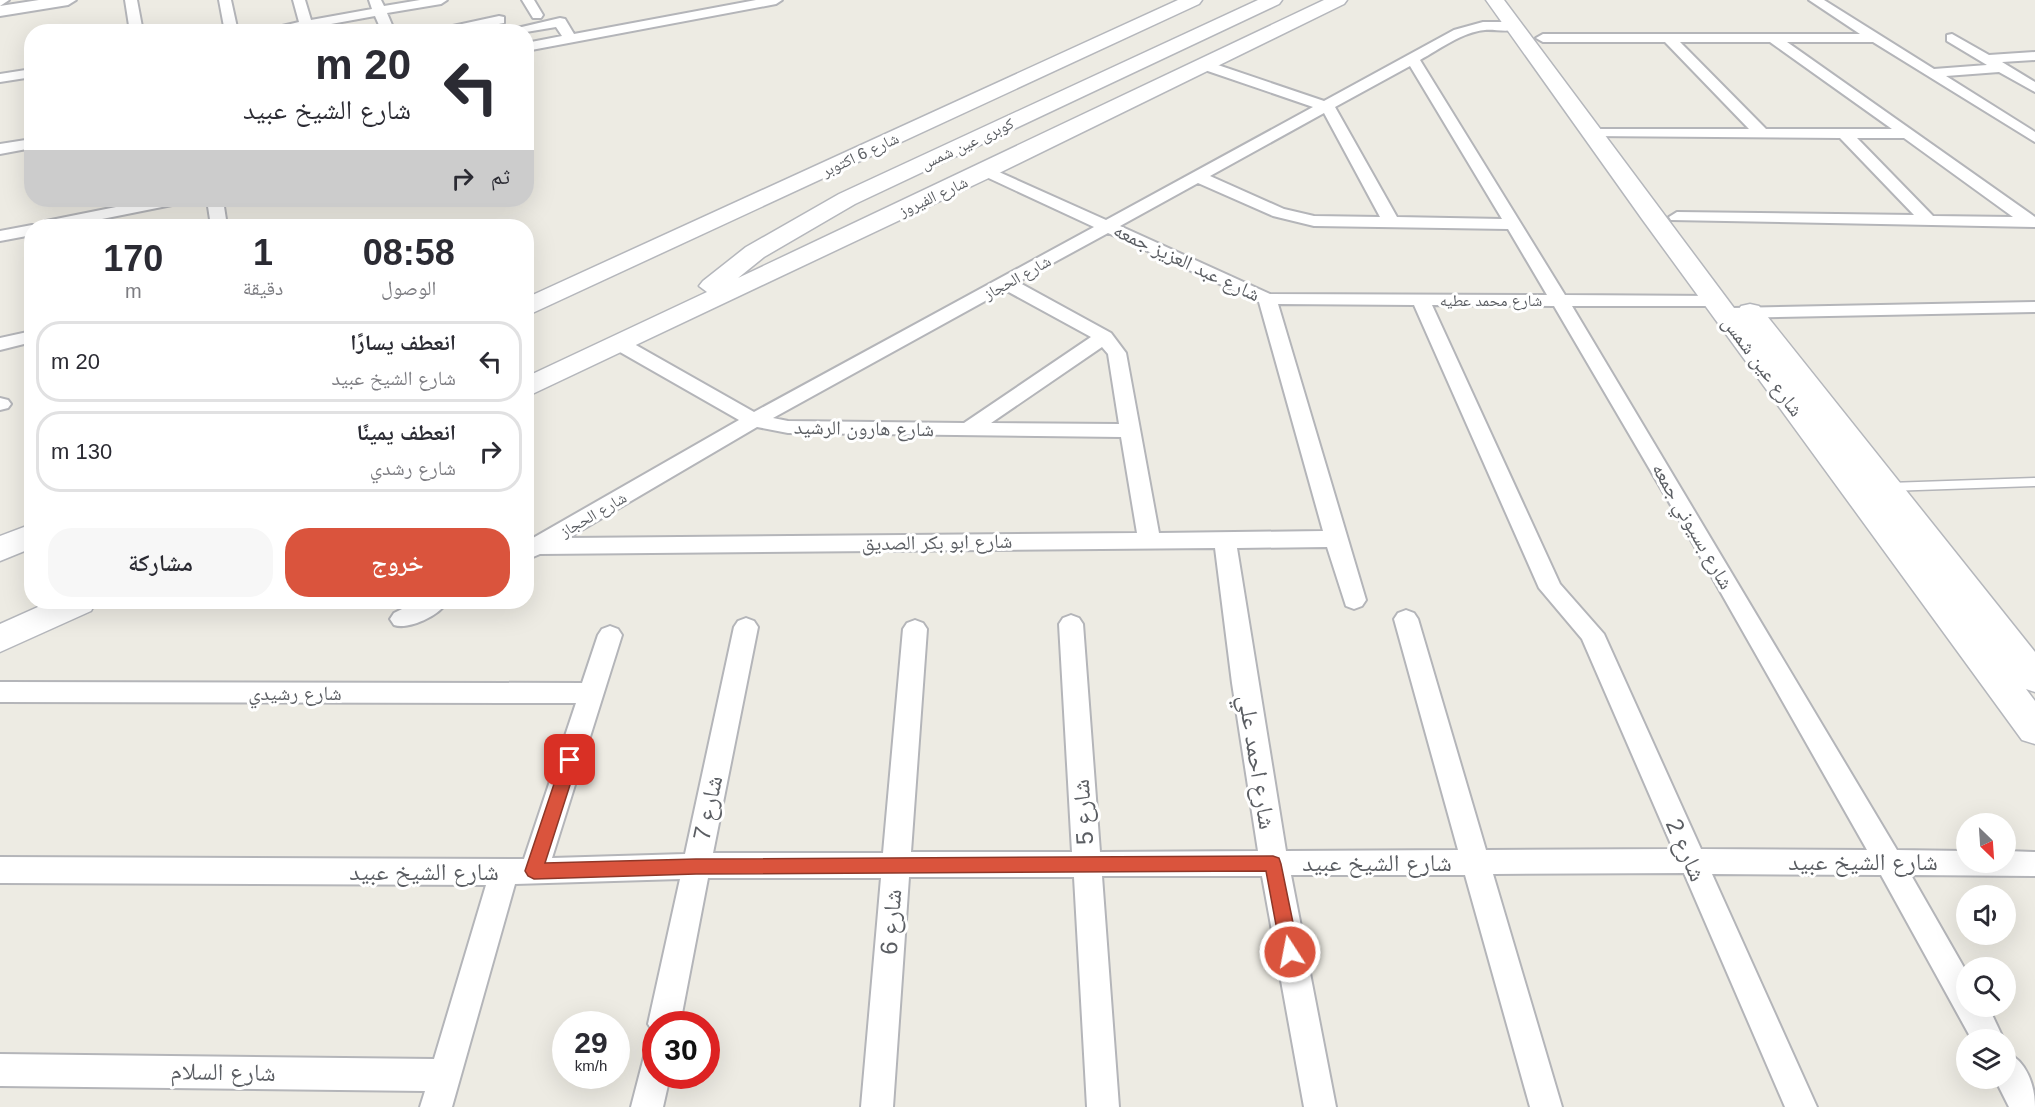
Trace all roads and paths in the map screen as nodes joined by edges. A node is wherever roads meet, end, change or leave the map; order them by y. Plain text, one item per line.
1 (68, 0) edge
2 (131, 0) edge
3 (225, 0) edge
4 (299, 0) edge
5 (441, 0) edge
6 (528, 0) edge
7 (699, 0) edge
8 (776, 0) edge
9 (1193, 0) edge
10 (1234, 0) edge
11 (1273, 0) edge
12 (1338, 0) edge
13 (1495, 0) edge
14 (1815, 0) edge
15 (673, 1) edge
16 (378, 5) edge
17 (0, 11) edge
18 (711, 12) junction
19 (1515, 13) edge
20 (537, 15) dead end
21 (686, 17) junction
22 (499, 20) dead end
23 (136, 24) edge
24 (230, 24) edge
25 (298, 24) edge
26 (309, 24) edge
27 (386, 24) edge
28 (476, 24) edge
29 (534, 27) edge
30 (1543, 38) junction
31 (1670, 38) junction
32 (1773, 38) junction
33 (1875, 38) junction
34 (1952, 38) dead end
35 (570, 39) junction
36 (534, 46) edge
37 (2033, 48) edge
38 (1412, 58) junction
39 (1987, 59) junction
40 (1204, 65) junction
41 (2001, 68) junction
42 (1931, 73) junction
43 (24, 74) edge
44 (0, 78) edge
45 (2032, 83) edge
46 (1325, 106) junction
47 (2008, 121) junction
48 (2035, 121) edge
49 (1602, 134) junction
50 (1762, 134) junction
51 (1844, 134) junction
52 (1908, 134) junction
53 (2035, 138) edge
54 (24, 144) edge
55 (0, 149) edge
56 (985, 171) junction
57 (1198, 177) junction
58 (153, 207) edge
59 (1677, 217) junction
60 (120, 219) edge
61 (1391, 222) junction
62 (1930, 222) junction
63 (2033, 222) edge
64 (1515, 224) junction
65 (1109, 226) junction
66 (24, 232) edge
67 (0, 236) edge
68 (615, 267) junction
69 (1006, 283) junction
70 (1267, 300) junction
71 (1420, 300) junction
72 (1561, 301) junction
73 (534, 304) edge
74 (1719, 307) junction
75 (2035, 307) edge
76 (1751, 313) junction
77 (680, 315) junction
78 (1104, 337) junction
79 (24, 338) edge
80 (0, 344) edge
81 (620, 344) junction
82 (534, 384) edge
83 (754, 420) junction
84 (967, 430) junction
85 (1129, 431) junction
86 (2035, 482) edge
87 (1888, 487) junction
88 (24, 538) edge
89 (1338, 539) junction
90 (1224, 540) junction
91 (1149, 541) junction
92 (534, 548) edge
93 (0, 549) edge
94 (534, 549) edge
95 (1354, 600) dead end
96 (64, 609) edge
97 (421, 609) edge
98 (402, 619) dead end
99 (1406, 619) dead end
100 (1071, 624) dead end
101 (746, 627) dead end
102 (915, 629) dead end
103 (610, 635) dead end
104 (0, 639) edge
105 (2035, 678) edge
106 (0, 692) edge
107 (591, 693) junction
108 (2035, 729) edge
109 (1690, 861) junction
110 (1890, 862) junction
111 (1476, 863) junction
112 (1273, 864) junction
113 (2035, 864) edge
114 (1087, 865) junction
115 (696, 866) junction
116 (896, 866) junction
117 (0, 870) edge
118 (534, 871) junction
119 (504, 872) junction
120 (1956, 981) edge
121 (667, 1011) edge
122 (0, 1070) edge
123 (445, 1076) junction
124 (2016, 1087) edge
125 (650, 1089) edge
126 (436, 1107) edge
127 (646, 1107) edge
128 (877, 1107) edge
129 (1103, 1107) edge
130 (1320, 1107) edge
131 (1546, 1107) edge
132 (1800, 1107) edge
133 (2027, 1107) edge

1 - 17 street
2 - 23 street
3 - 24 street
4 - 25 street
5 - 16 street
6 - 20 street
7 - 18 street
8 - 18 street
9 - 68 main road, شارع 6 اكتوبر
10 - 68 main road, كوبرى عين شمس
11 - 77 main road, كوبرى عين شمس
12 - 40 main road, شارع الفيروز
13 - 19 main road, شارع عين شمس
14 - 33 street
15 - 21 street
16 - 26 street
16 - 27 street
18 - 21 street
19 - 30 main road, شارع عين شمس
19 - 38 street, شارع الحجاز
19 - 49 main road, شارع عين شمس
21 - 35 street
22 - 28 street
29 - 35 street
30 - 31 street
30 - 49 main road, شارع عين شمس
31 - 32 street
31 - 50 street
32 - 33 street
32 - 52 street
33 - 42 street
34 - 39 street
35 - 36 street
37 - 39 street
38 - 46 street, شارع الحجاز
38 - 64 street, شارع بسيوني جمعه
39 - 41 street
40 - 46 street
40 - 56 main road, شارع الفيروز
41 - 42 street
41 - 45 street
42 - 47 street
43 - 44 street
46 - 57 street, شارع الحجاز
46 - 61 street
47 - 48 street
47 - 53 street
49 - 50 street
49 - 59 main road, شارع عين شمس
49 - 74 main road, شارع عين شمس
50 - 51 street
51 - 52 street
51 - 62 street
52 - 63 street
54 - 55 street
56 - 65 street, شارع عبد العزيز جمعه
56 - 77 main road, شارع الفيروز
57 - 61 street
57 - 65 street, شارع الحجاز
58 - 60 street
59 - 62 street
59 - 76 main road, شارع عين شمس
61 - 64 street
62 - 63 street
64 - 72 street, شارع بسيوني جمعه
65 - 69 street, شارع الحجاز
65 - 70 street, شارع عبد العزيز جمعه
66 - 67 street
68 - 73 main road, شارع 6 اكتوبر
69 - 78 street
69 - 83 street, شارع الحجاز
70 - 71 street, شارع محمد عطيه
70 - 89 street, شارع عبد العزيز جمعه
71 - 72 street, شارع محمد عطيه
71 - 109 street, شارع 2
72 - 74 street, شارع محمد عطيه
72 - 110 street, شارع بسيوني جمعه
74 - 76 street, شارع محمد عطيه
74 - 108 main road, شارع عين شمس
75 - 76 street, شارع محمد عطيه
76 - 87 main road, شارع عين شمس
77 - 81 main road, شارع الفيروز
78 - 84 street
78 - 85 street
79 - 80 street
81 - 82 main road, شارع الفيروز
81 - 83 street, شارع هارون الرشيد
83 - 84 street, شارع هارون الرشيد
83 - 92 street, شارع الحجاز
84 - 85 street, شارع هارون الرشيد
85 - 91 street
86 - 87 lane
87 - 105 main road, شارع عين شمس
88 - 93 main road
89 - 90 street, شارع ابو بكر الصديق
89 - 95 street, شارع عبد العزيز جمعه
90 - 91 street, شارع ابو بكر الصديق
90 - 112 street, شارع احمد علي
91 - 94 street, شارع ابو بكر الصديق
96 - 104 main road
97 - 98 street
99 - 111 street
100 - 114 street, شارع 5
101 - 115 street, شارع 7
102 - 116 street, شارع 6
103 - 107 street
106 - 107 street, شارع رشيدي
107 - 118 street
109 - 110 street, شارع الشيخ عبيد
109 - 111 street, شارع الشيخ عبيد
109 - 132 street, شارع 2
110 - 113 street, شارع الشيخ عبيد
110 - 120 street, شارع بسيوني جمعه
111 - 112 street, شارع الشيخ عبيد
111 - 131 street
112 - 114 street, شارع الشيخ عبيد
112 - 130 street, شارع احمد علي
114 - 116 street, شارع الشيخ عبيد
114 - 129 street, شارع 5
115 - 116 street, شارع الشيخ عبيد
115 - 118 street, شارع الشيخ عبيد
115 - 121 street, شارع 7
116 - 128 street, شارع 6
117 - 119 street, شارع الشيخ عبيد
118 - 119 street, شارع الشيخ عبيد
119 - 123 street
122 - 123 street, شارع السلام
123 - 126 street
124 - 133 street
125 - 127 street

